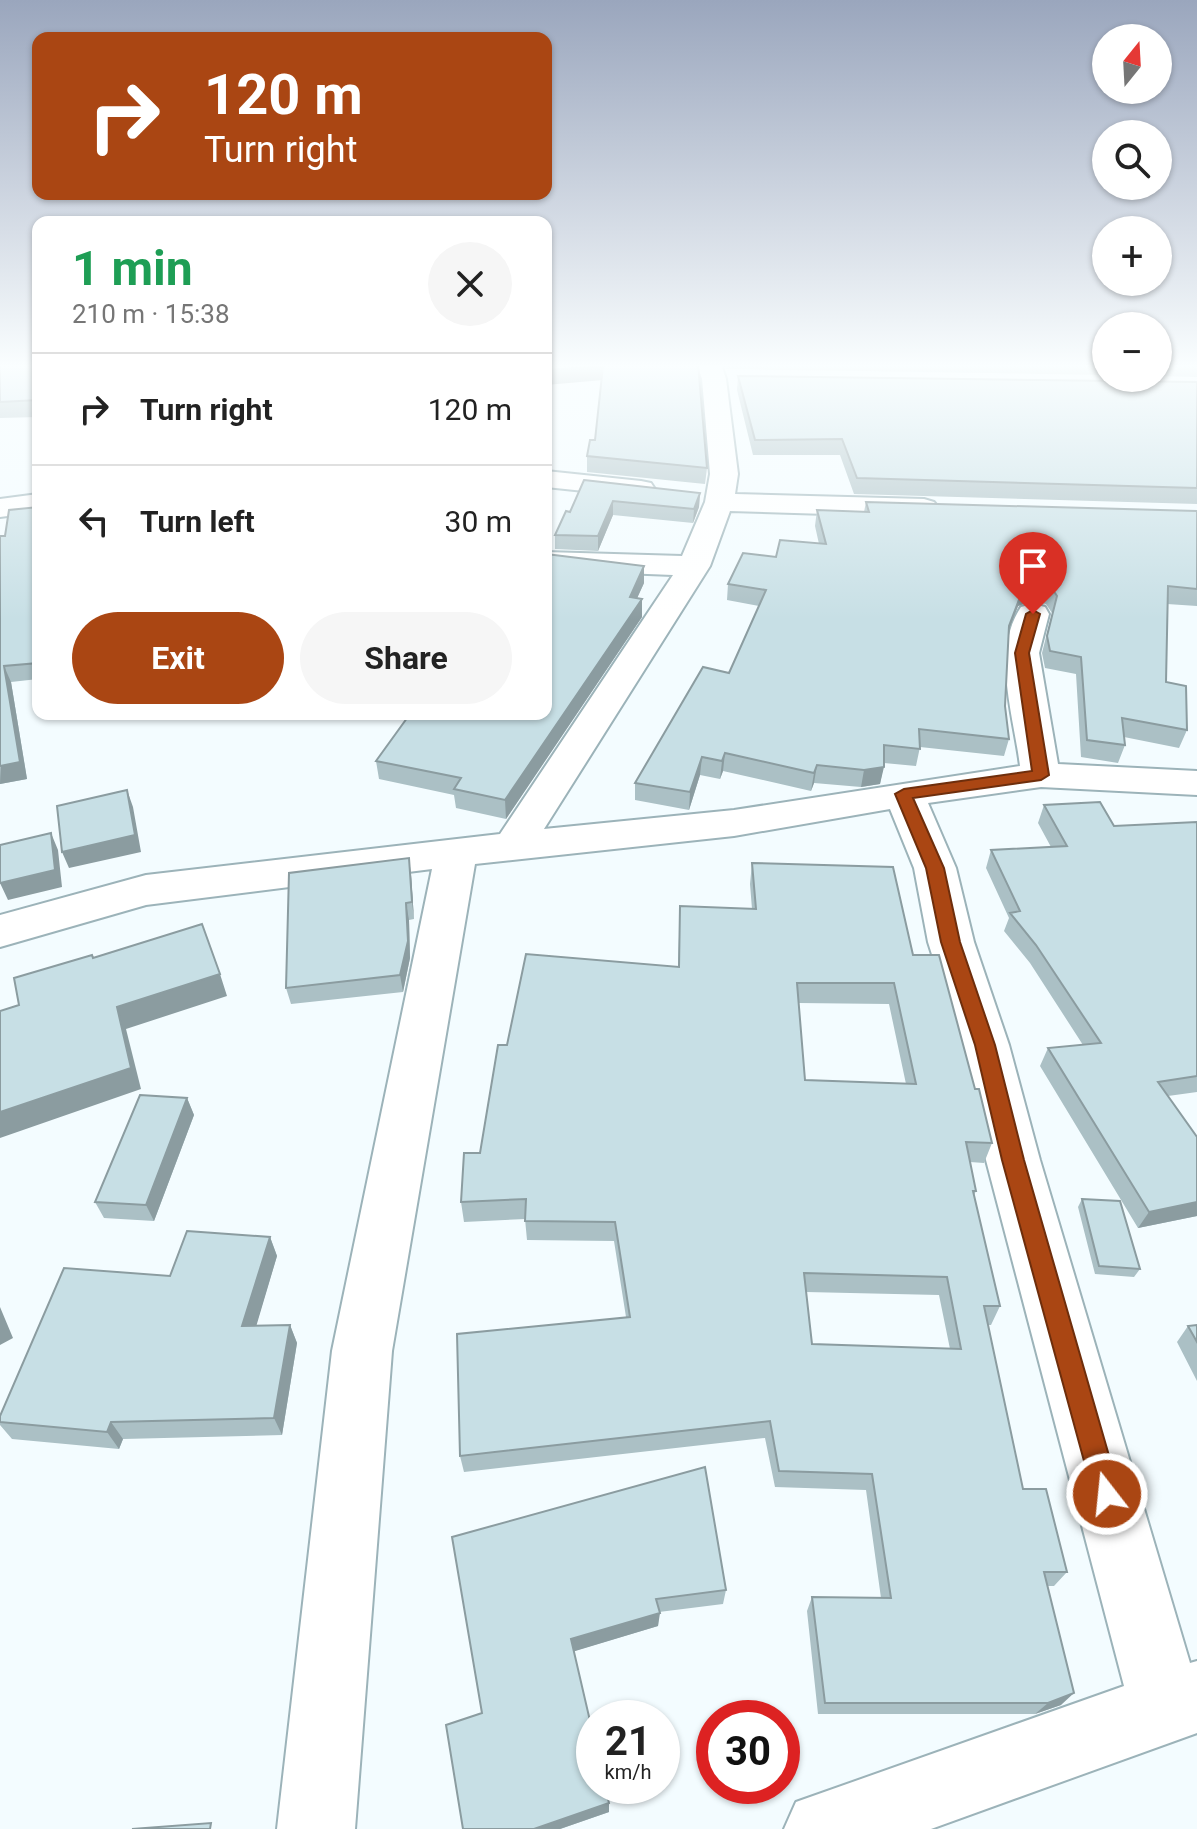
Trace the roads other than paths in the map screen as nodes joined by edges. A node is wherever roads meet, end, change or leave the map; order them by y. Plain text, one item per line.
1 (725, 449) edge
2 (552, 480) edge
3 (701, 496) junction
4 (32, 504) edge
5 (0, 508) edge
6 (958, 509) edge
7 (552, 561) edge
8 (694, 566) junction
9 (1033, 614) dead end
10 (1041, 775) junction
11 (1197, 783) edge
12 (904, 794) junction
13 (484, 850) junction
14 (0, 931) edge
15 (1181, 1702) edge
16 (316, 1829) edge
17 (823, 1829) edge

1 - 3 street
2 - 3 street
3 - 6 street
3 - 8 street
4 - 5 street
7 - 8 street
8 - 13 street
9 - 10 street
10 - 11 street
10 - 12 street
12 - 13 street
12 - 15 street
13 - 14 street
13 - 16 street
15 - 17 street

